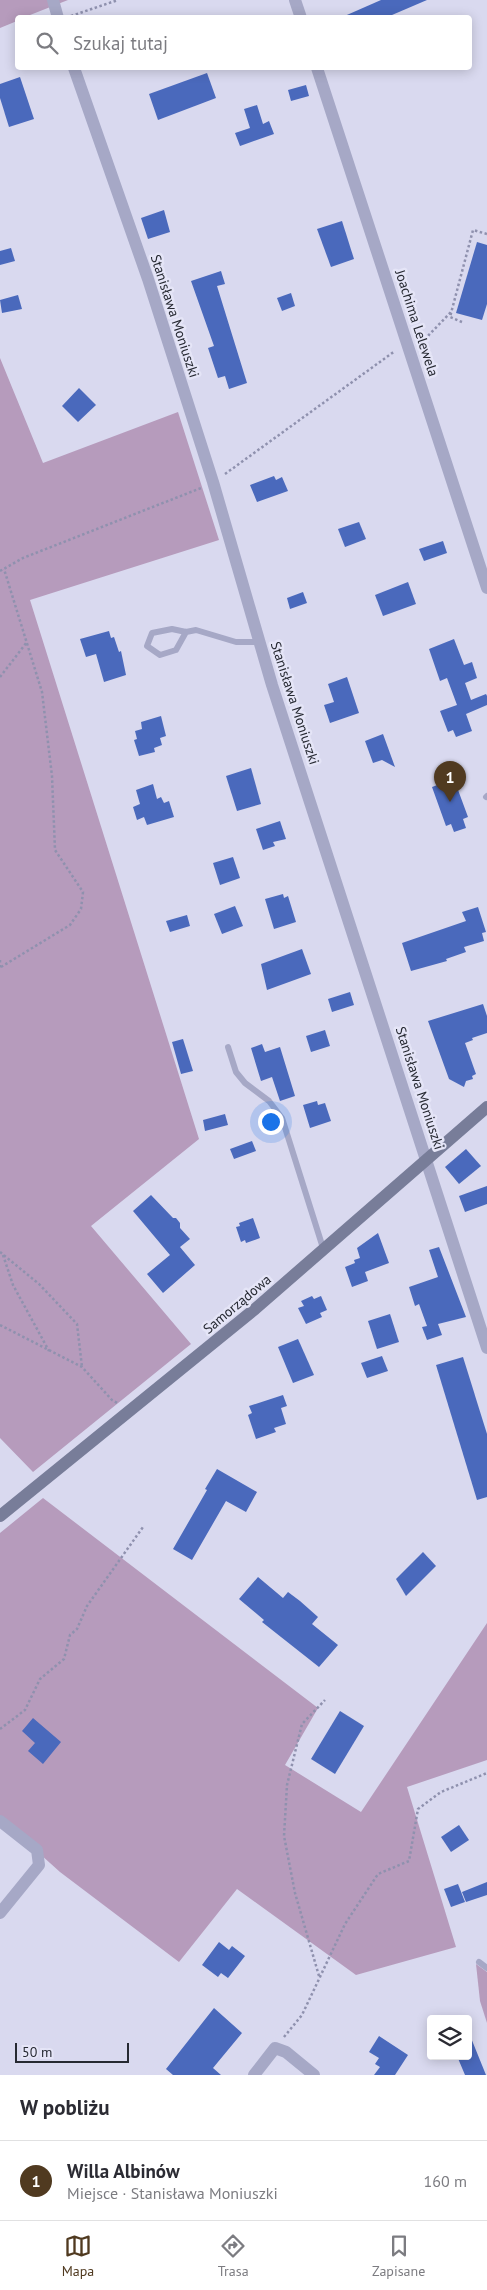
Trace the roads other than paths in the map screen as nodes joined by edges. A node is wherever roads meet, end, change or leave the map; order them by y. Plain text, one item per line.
1 (53, 0) edge
2 (295, 0) edge
3 (57, 15) edge
4 (300, 15) edge
5 (75, 70) edge
6 (318, 70) edge
7 (487, 588) edge
8 (186, 632) junction
9 (259, 642) junction
10 (228, 1047) dead end
11 (487, 1107) edge
12 (427, 1158) junction
13 (323, 1248) junction
14 (487, 1348) edge
15 (0, 1516) edge
16 (0, 1821) edge
17 (0, 1913) edge
18 (479, 1962) dead end
19 (487, 1968) edge
20 (254, 2075) edge
21 (314, 2075) edge

1 - 3 street
2 - 4 street
5 - 9 street, Stanisława Moniuszki
6 - 7 street, Joachima Lelewela
8 - 8 lane
8 - 9 lane
9 - 12 street, Stanisława Moniuszki
10 - 13 lane
11 - 12 street, Samorządowa
12 - 13 street, Samorządowa
12 - 14 street, Stanisława Moniuszki
13 - 15 street, Samorządowa
16 - 17 street
18 - 19 lane
20 - 21 street

